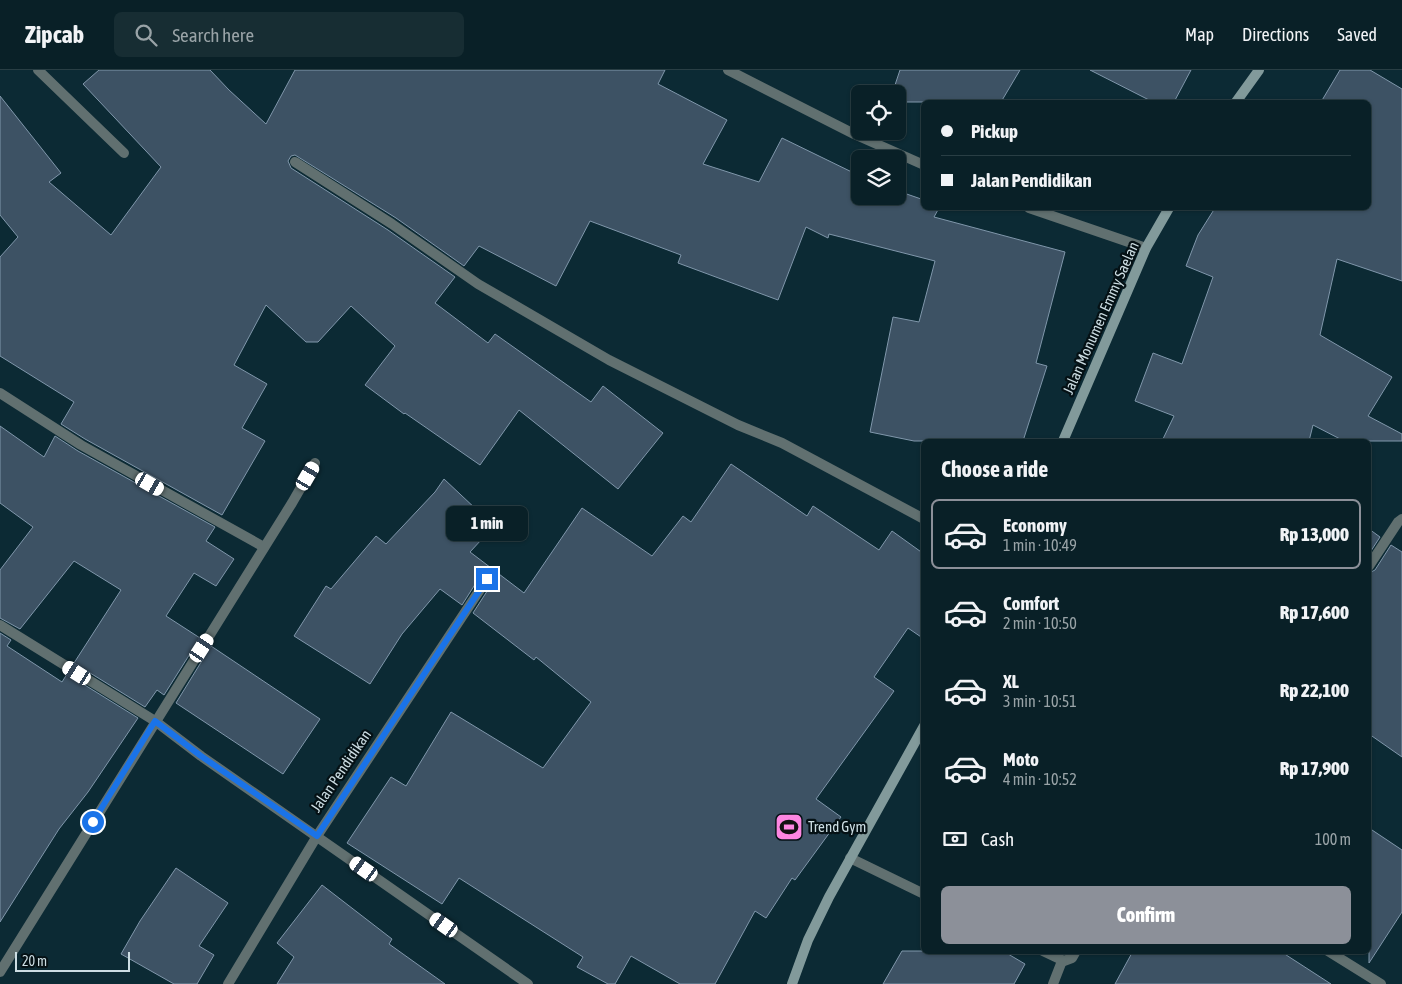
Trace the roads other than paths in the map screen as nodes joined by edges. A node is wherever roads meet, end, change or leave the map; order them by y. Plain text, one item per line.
1 (38, 70) edge
2 (728, 70) edge
3 (1259, 70) edge
4 (1237, 100) edge
5 (124, 153) dead end
6 (296, 162) dead end
7 (921, 164) edge
8 (1035, 210) edge
9 (1168, 210) edge
10 (1146, 248) junction
11 (0, 393) edge
12 (1064, 439) edge
13 (315, 463) dead end
14 (921, 517) edge
15 (1402, 519) edge
16 (264, 547) junction
17 (1371, 563) edge
18 (487, 579) dead end
19 (0, 625) edge
20 (155, 721) junction
21 (921, 731) edge
22 (317, 836) junction
23 (850, 858) junction
24 (921, 893) edge
25 (1048, 954) edge
26 (1074, 954) edge
27 (1333, 954) edge
28 (1062, 961) junction
29 (0, 972) edge
30 (228, 984) edge
31 (528, 984) edge
32 (792, 984) edge
33 (1053, 984) edge
34 (1381, 984) edge

1 - 5 street
2 - 7 street
3 - 4 street
6 - 14 street
8 - 10 street
9 - 10 street, Jalan Monumen Emmy Saelan
10 - 12 street, Jalan Monumen Emmy Saelan
11 - 16 street
13 - 16 street
15 - 17 street
16 - 20 street
18 - 22 street, Jalan Pendidikan
19 - 20 street
20 - 22 street
20 - 29 street
21 - 23 street
22 - 30 street, Jalan Pendidikan
22 - 31 street
23 - 24 street
23 - 32 street
25 - 28 street
26 - 28 street
27 - 34 street
28 - 33 street

